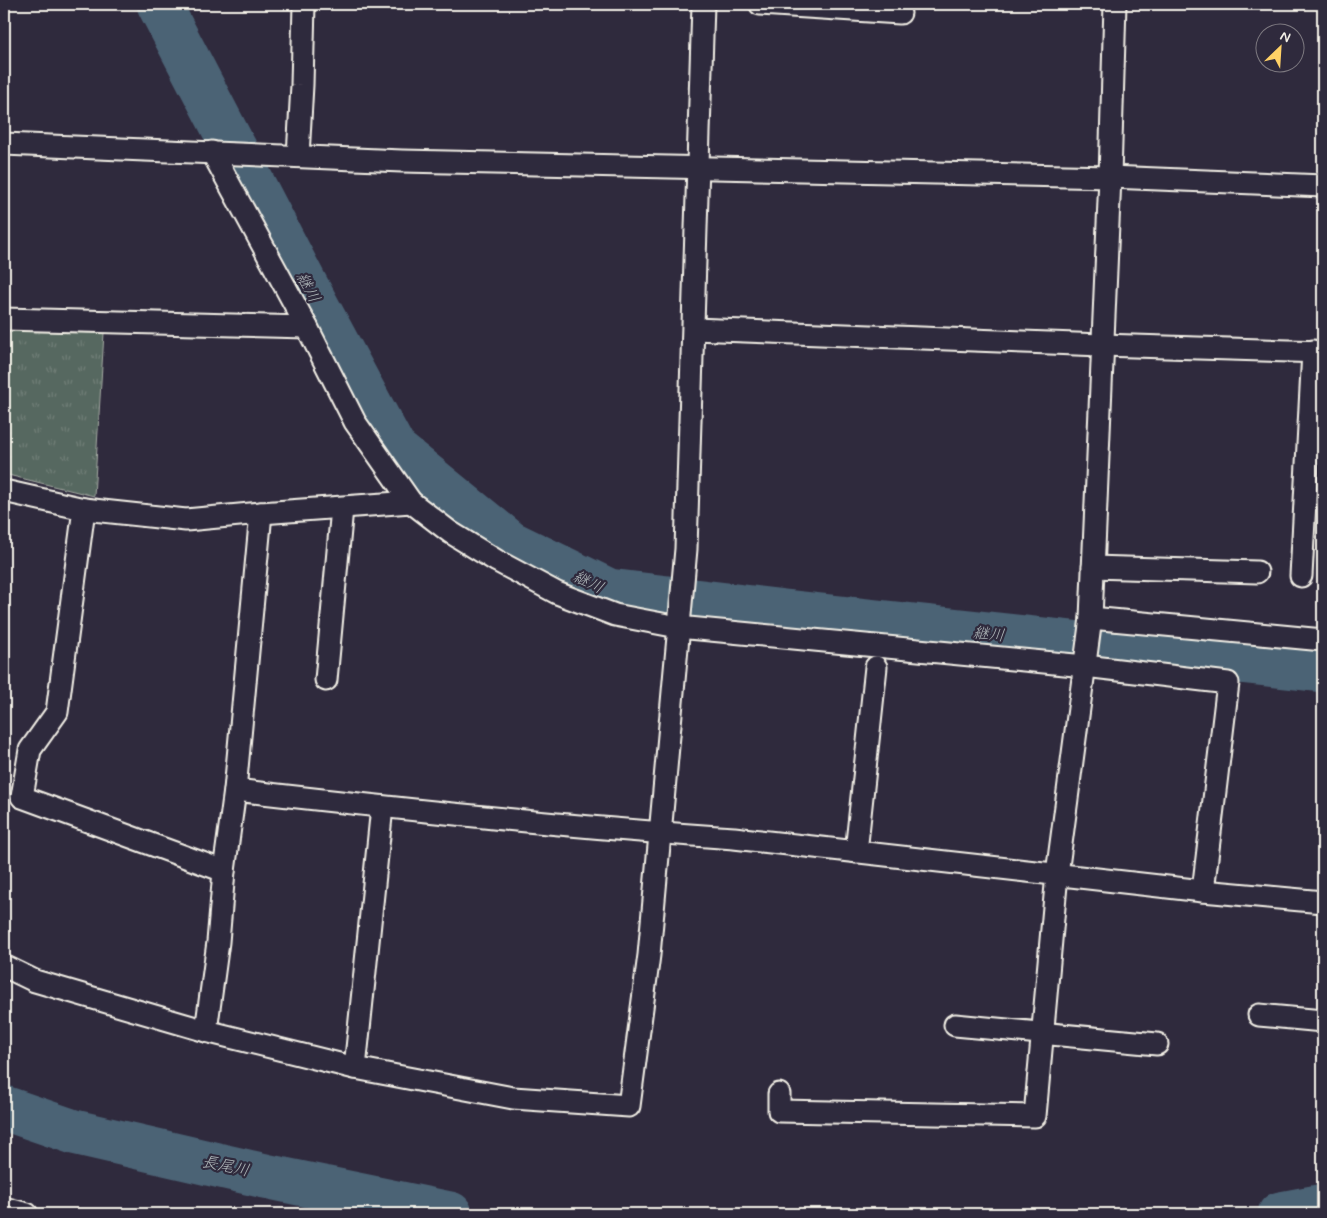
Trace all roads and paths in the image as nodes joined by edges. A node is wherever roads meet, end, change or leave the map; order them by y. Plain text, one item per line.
1 (304, 4) edge
2 (702, 4) edge
3 (760, 4) edge
4 (1115, 4) edge
5 (900, 13) dead end
6 (4, 144) edge
7 (212, 152) junction
8 (298, 156) junction
9 (699, 167) junction
10 (1110, 177) junction
11 (1323, 186) edge
12 (4, 319) edge
13 (307, 327) junction
14 (694, 329) junction
15 (1102, 346) junction
16 (1318, 351) edge
17 (4, 491) edge
18 (411, 502) junction
19 (342, 508) junction
20 (84, 509) junction
21 (261, 513) junction
22 (1094, 567) junction
23 (1257, 572) dead end
24 (1301, 576) dead end
25 (1091, 618) junction
26 (678, 627) junction
27 (1323, 640) edge
28 (1085, 666) junction
29 (876, 667) dead end
30 (326, 680) dead end
31 (235, 790) junction
32 (382, 807) junction
33 (659, 833) junction
34 (856, 852) junction
35 (224, 872) junction
36 (1057, 874) junction
37 (1203, 891) junction
38 (1323, 902) edge
39 (4, 966) edge
40 (1258, 1015) dead end
41 (1323, 1021) edge
42 (955, 1025) dead end
43 (206, 1031) junction
44 (1043, 1033) junction
45 (1157, 1044) dead end
46 (355, 1068) junction
47 (779, 1094) dead end
48 (4, 1208) edge
49 (27, 1214) edge

1 - 8 street
2 - 9 street
3 - 5 street
4 - 10 street
6 - 7 street
7 - 8 street
7 - 13 street
8 - 9 street
9 - 10 street
9 - 14 street
10 - 11 street
10 - 15 street
12 - 13 street
13 - 18 street
14 - 15 street
14 - 26 street
15 - 16 street
15 - 22 street
16 - 24 street
17 - 20 street
18 - 19 street
18 - 26 street
19 - 21 street
19 - 30 street
20 - 21 street
20 - 35 street
21 - 31 street
22 - 23 street
22 - 25 street
25 - 27 street
25 - 28 street
26 - 28 street
26 - 33 street
28 - 36 street
28 - 37 street
29 - 34 street
31 - 32 street
31 - 35 street
32 - 33 street
32 - 46 street
33 - 34 street
33 - 46 street
34 - 36 street
35 - 43 street
36 - 37 street
36 - 44 street
37 - 38 street
39 - 43 street
40 - 41 street
42 - 44 street
43 - 46 street
44 - 45 street
44 - 47 street
48 - 49 street

